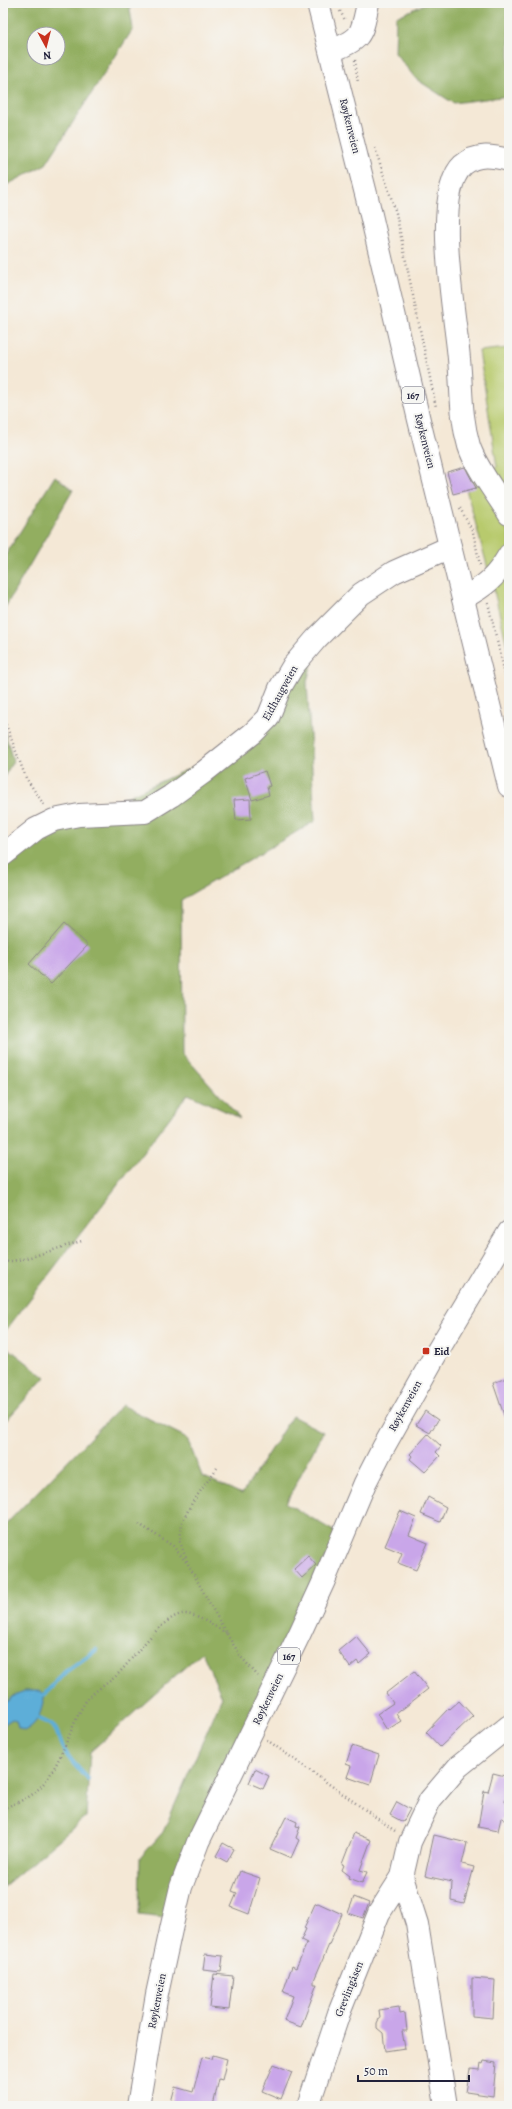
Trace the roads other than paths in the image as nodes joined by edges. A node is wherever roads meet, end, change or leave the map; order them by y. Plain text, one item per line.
1 (318, 3) edge
2 (368, 3) edge
3 (331, 51) junction
4 (509, 160) edge
5 (509, 514) edge
6 (450, 547) junction
7 (509, 554) edge
8 (463, 598) junction
9 (509, 786) edge
10 (3, 855) edge
11 (509, 1232) edge
12 (509, 1726) edge
13 (402, 1877) junction
14 (138, 2106) edge
15 (308, 2106) edge
16 (446, 2106) edge

1 - 3 main road, Røykenveien / 167
2 - 3 main road
3 - 6 main road, Røykenveien / 167
4 - 5 main road
6 - 8 main road, Røykenveien / 167
6 - 10 main road, Eidhaugveien
7 - 8 main road
8 - 9 main road, Røykenveien / 167
11 - 14 main road, Røykenveien / 167
12 - 13 main road, Grevlingåsen
13 - 15 main road, Grevlingåsen
13 - 16 main road

